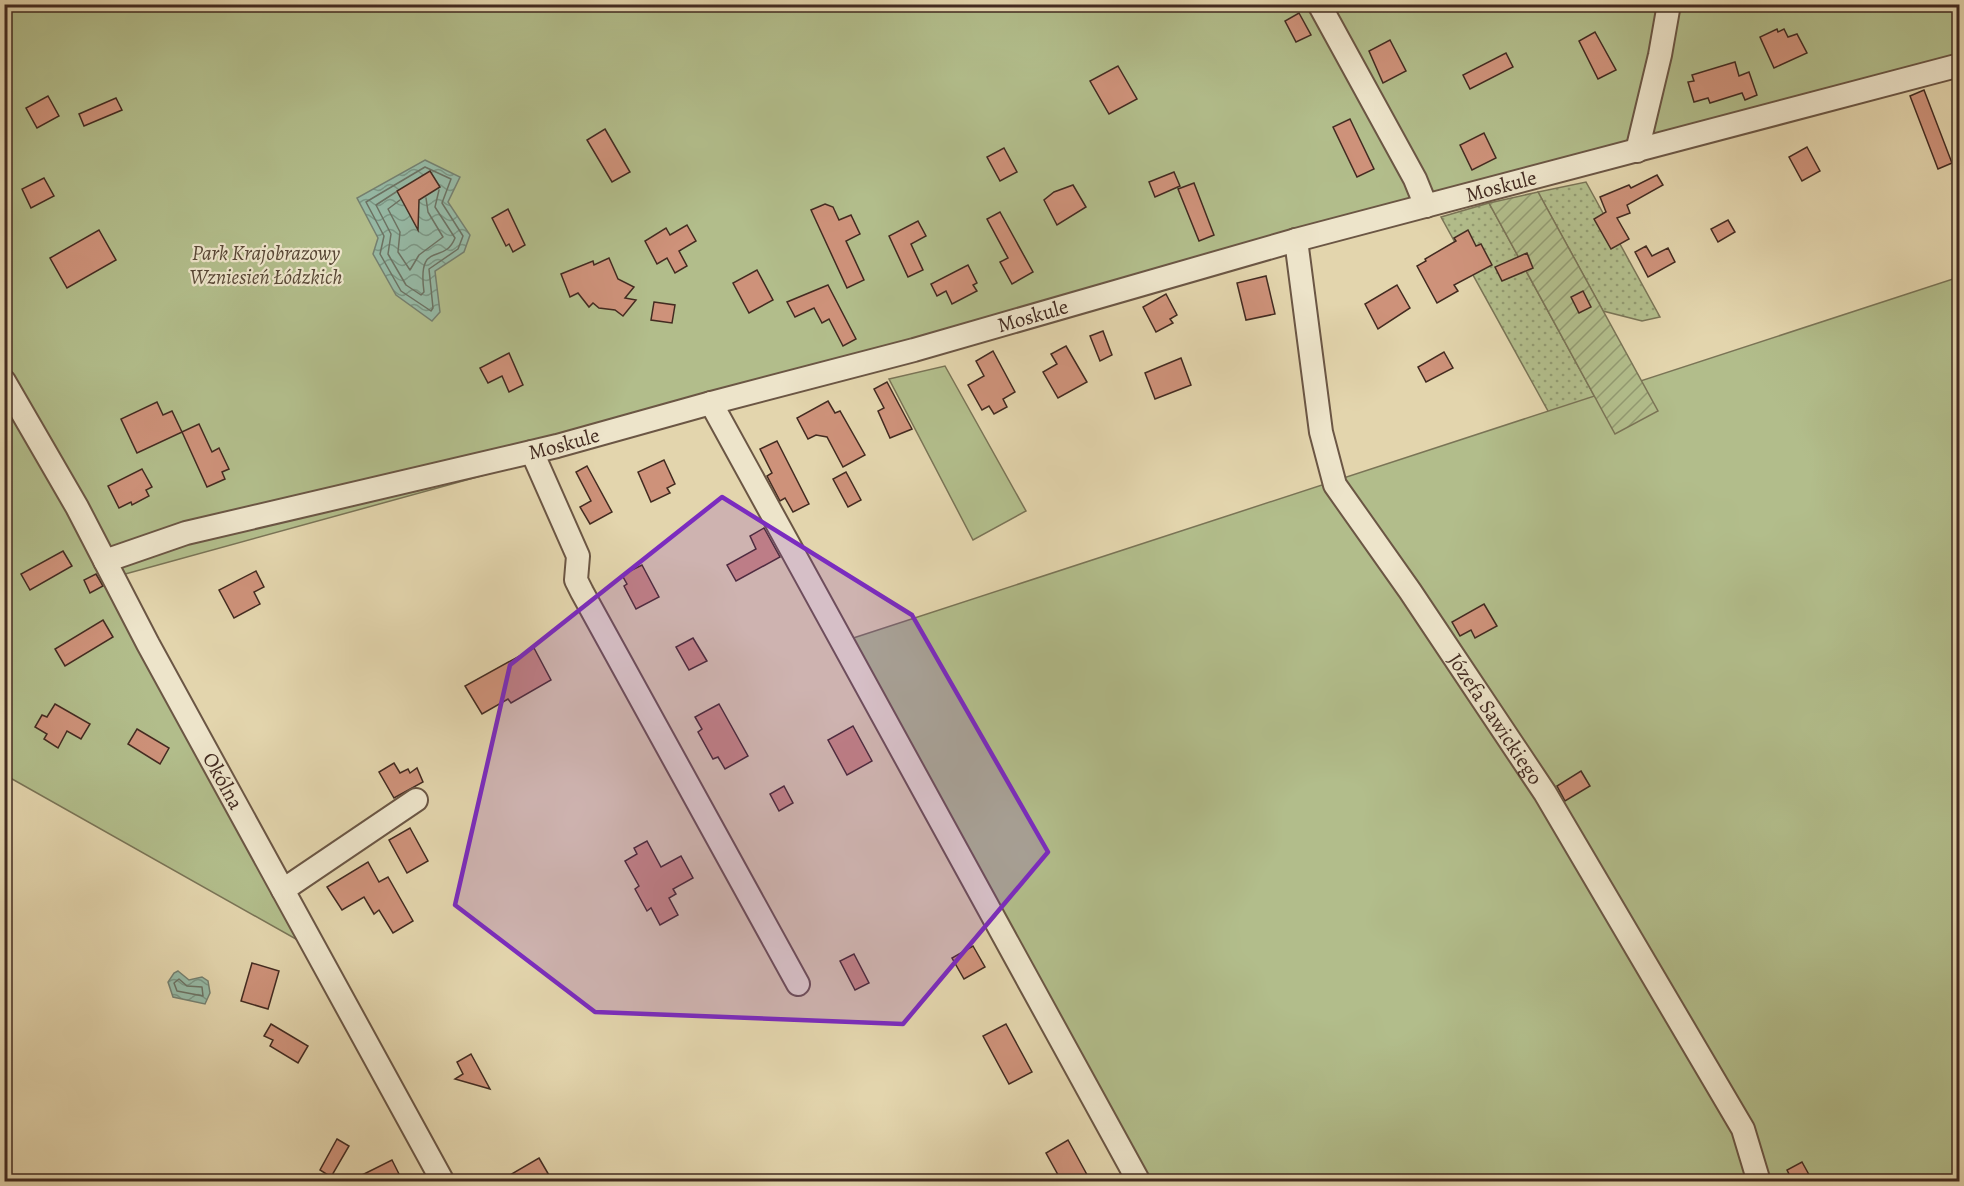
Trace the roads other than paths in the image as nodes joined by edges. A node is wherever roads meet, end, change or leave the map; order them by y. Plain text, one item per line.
1 (1319, 4) edge
2 (1669, 4) edge
3 (1959, 65) edge
4 (1637, 152) junction
5 (1426, 207) junction
6 (1296, 240) junction
7 (4, 381) edge
8 (711, 403) junction
9 (532, 452) junction
10 (105, 561) junction
11 (416, 800) dead end
12 (284, 890) junction
13 (798, 984) dead end
14 (443, 1182) edge
15 (1139, 1182) edge
16 (1759, 1182) edge

1 - 5 street
2 - 4 street
3 - 4 street, Moskule
4 - 5 street, Moskule
5 - 6 street, Moskule
6 - 8 street, Moskule
6 - 16 street, Józefa Sawickiego
7 - 10 street, Okólna
8 - 9 street, Moskule
8 - 15 street
9 - 10 street, Moskule
9 - 13 street
10 - 12 street, Okólna
11 - 12 street
12 - 14 street, Okólna

